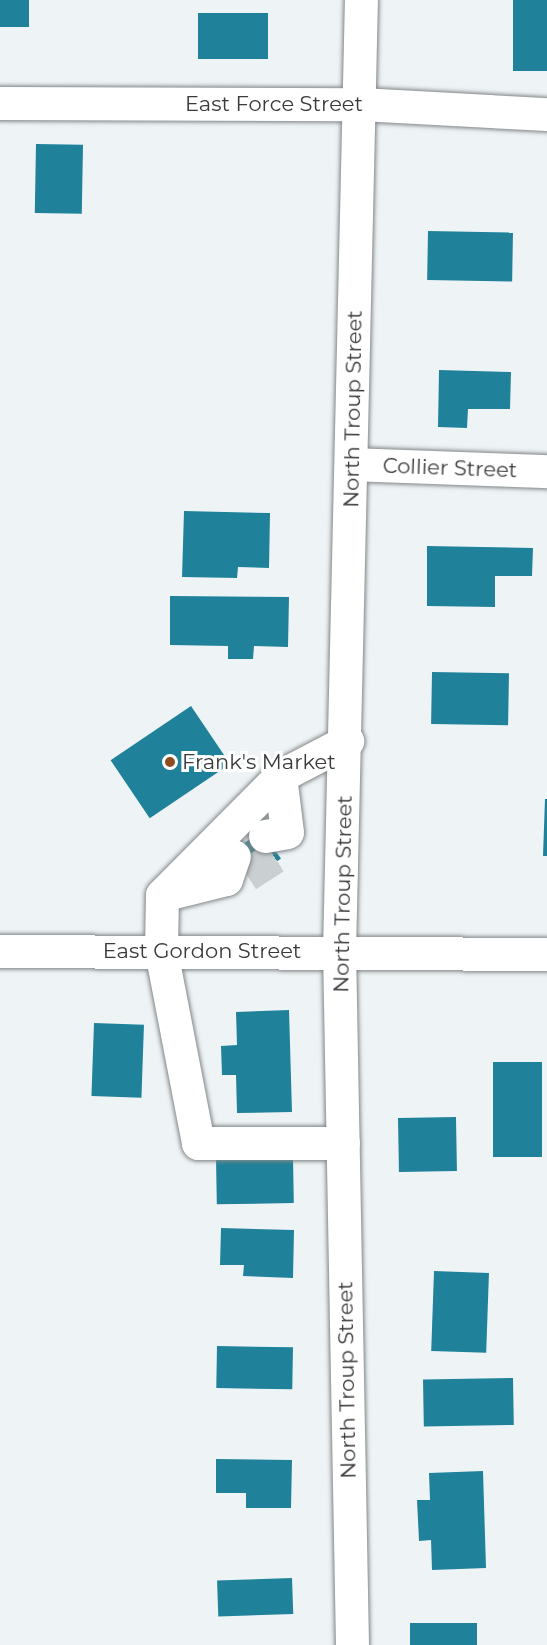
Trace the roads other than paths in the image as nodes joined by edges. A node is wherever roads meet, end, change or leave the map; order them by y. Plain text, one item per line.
1 (361, 0) edge
2 (0, 103) edge
3 (360, 104) junction
4 (547, 114) edge
5 (352, 464) junction
6 (547, 471) edge
7 (347, 741) junction
8 (280, 776) junction
9 (277, 841) dead end
10 (236, 870) tunnel mouth
11 (162, 895) junction
12 (0, 951) edge
13 (161, 951) junction
14 (339, 952) junction
15 (547, 954) edge
16 (343, 1143) junction
17 (352, 1645) edge

1 - 3 street, North Troup Street
2 - 3 street, East Force Street
3 - 4 street, East Force Street
3 - 5 street, North Troup Street
5 - 6 street, Collier Street
5 - 7 street, North Troup Street
7 - 8 street
7 - 14 street, North Troup Street
8 - 9 street
8 - 11 street
10 - 11 street
11 - 13 street
12 - 13 street, East Gordon Street
13 - 14 street, East Gordon Street
13 - 16 street
14 - 15 street, East Gordon Street
14 - 16 street, North Troup Street
16 - 17 street, North Troup Street

